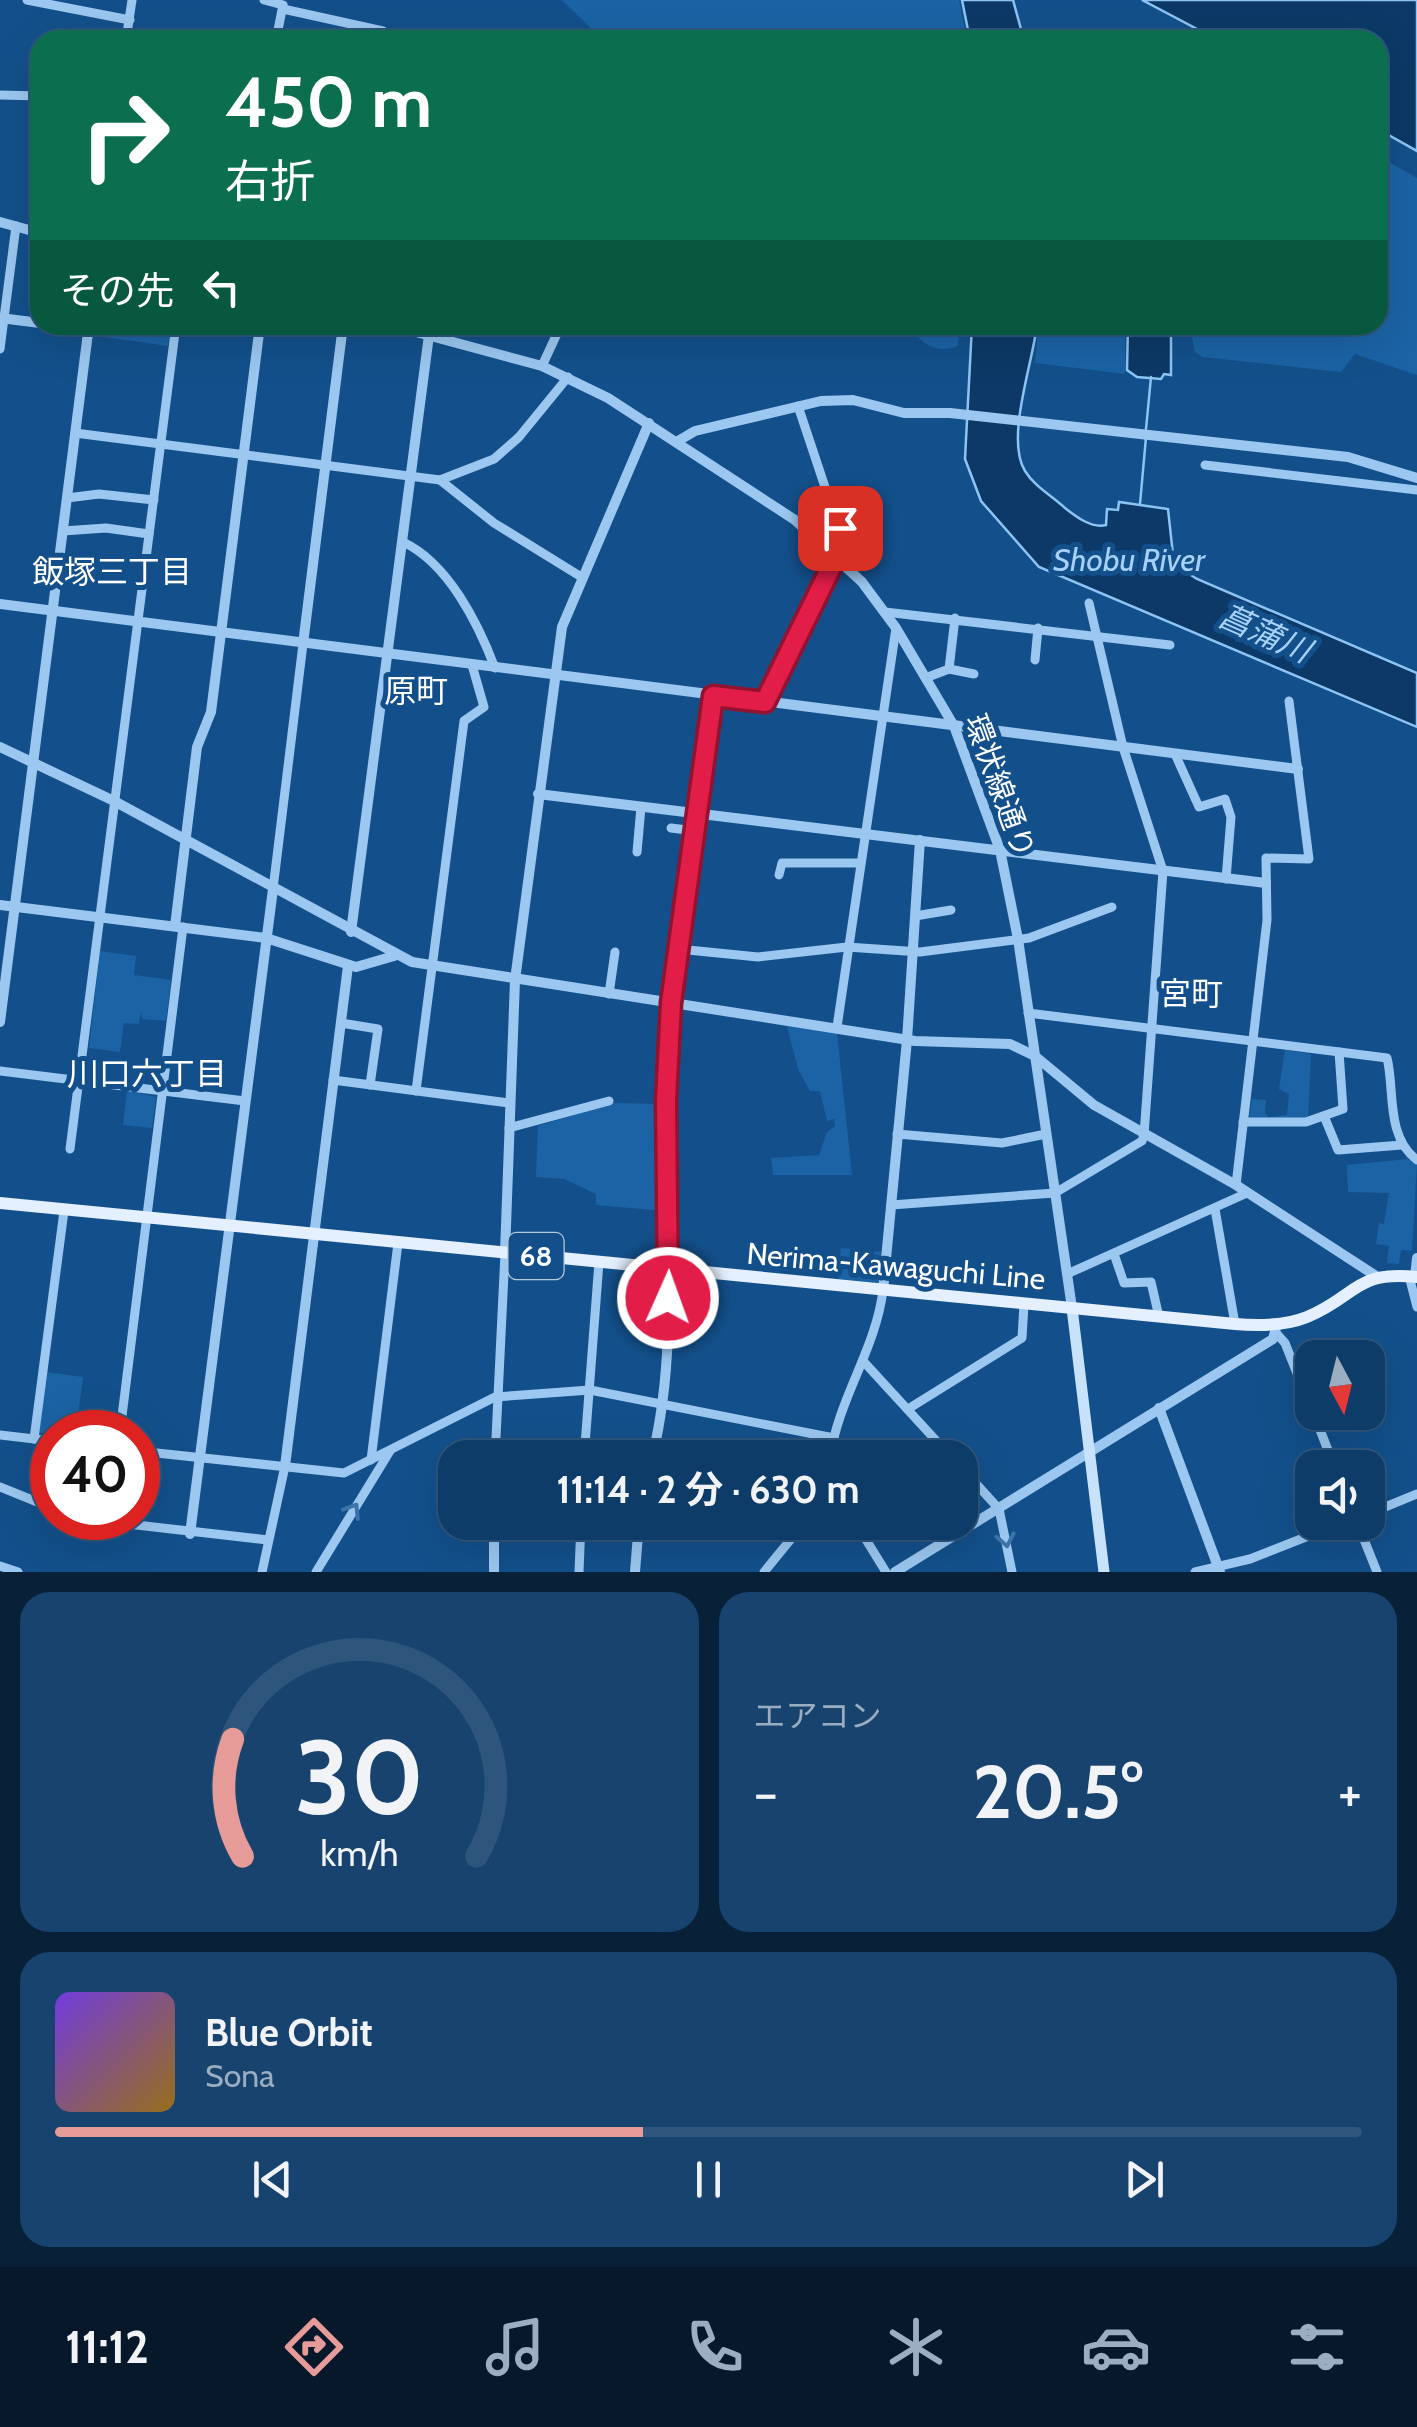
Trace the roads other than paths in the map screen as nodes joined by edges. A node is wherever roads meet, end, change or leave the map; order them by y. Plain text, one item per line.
1 (27, 0) edge
2 (132, 0) edge
3 (264, 0) edge
4 (283, 9) junction
5 (130, 20) junction
6 (128, 30) edge
7 (278, 30) edge
8 (378, 30) edge
9 (0, 95) edge
10 (30, 96) edge
11 (0, 222) edge
12 (16, 226) junction
13 (30, 230) edge
14 (2, 318) edge
15 (30, 322) edge
16 (88, 335) edge
17 (175, 335) edge
18 (259, 335) edge
19 (341, 335) edge
20 (430, 335) edge
21 (446, 335) edge
22 (556, 335) edge
23 (0, 349) edge
24 (542, 366) junction
25 (568, 377) junction
26 (798, 406) junction
27 (649, 423) junction
28 (75, 433) junction
29 (678, 441) junction
30 (161, 443) junction
31 (243, 455) junction
32 (1204, 464) dead end
33 (325, 466) junction
34 (411, 476) junction
35 (1417, 478) edge
36 (440, 480) junction
37 (1417, 490) edge
38 (67, 498) junction
39 (154, 500) junction
40 (62, 532) junction
41 (149, 534) junction
42 (403, 542) junction
43 (836, 556) junction
44 (584, 578) junction
45 (1089, 603) dead end
46 (0, 604) edge
47 (52, 612) junction
48 (886, 612) junction
49 (955, 618) junction
50 (137, 622) junction
51 (896, 628) junction
52 (1038, 628) junction
53 (220, 632) junction
54 (1096, 636) junction
55 (304, 644) junction
56 (1170, 645) dead end
57 (388, 655) junction
58 (1035, 660) dead end
59 (472, 665) junction
60 (495, 668) junction
61 (949, 669) junction
62 (974, 674) dead end
63 (554, 675) junction
64 (928, 678) junction
65 (713, 696) junction
66 (1289, 700) dead end
67 (765, 702) junction
68 (884, 718) junction
69 (954, 726) junction
70 (1123, 747) junction
71 (0, 748) edge
72 (1175, 754) junction
73 (34, 761) junction
74 (1298, 770) junction
75 (538, 794) junction
76 (114, 801) junction
77 (641, 806) junction
78 (698, 813) junction
79 (671, 828) dead end
80 (695, 830) junction
81 (864, 833) junction
82 (920, 840) junction
83 (186, 841) junction
84 (1000, 850) junction
85 (637, 852) dead end
86 (860, 863) junction
87 (1162, 871) junction
88 (780, 875) dead end
89 (1226, 879) junction
90 (1266, 883) junction
91 (273, 888) junction
92 (0, 905) edge
93 (14, 906) junction
94 (1112, 906) dead end
95 (950, 910) dead end
96 (915, 916) junction
97 (100, 918) junction
98 (179, 926) junction
99 (352, 932) junction
100 (266, 938) junction
101 (1018, 939) junction
102 (847, 947) junction
103 (678, 949) junction
104 (615, 952) dead end
105 (912, 952) junction
106 (394, 956) junction
107 (348, 966) junction
108 (433, 968) junction
109 (515, 980) junction
110 (609, 994) junction
111 (671, 1003) junction
112 (1028, 1013) junction
113 (0, 1022) edge
114 (340, 1024) junction
115 (836, 1027) junction
116 (1152, 1028) junction
117 (907, 1040) junction
118 (1251, 1040) junction
119 (1338, 1052) junction
120 (1035, 1056) junction
121 (0, 1071) edge
122 (334, 1080) junction
123 (79, 1081) junction
124 (370, 1085) junction
125 (162, 1092) junction
126 (416, 1092) junction
127 (245, 1101) junction
128 (609, 1101) dead end
129 (509, 1103) junction
130 (1324, 1116) junction
131 (1243, 1122) junction
132 (509, 1128) junction
133 (898, 1134) junction
134 (1046, 1134) junction
135 (1144, 1135) junction
136 (1402, 1146) junction
137 (70, 1149) dead end
138 (1417, 1160) edge
139 (1236, 1186) junction
140 (1055, 1192) junction
141 (1247, 1193) junction
142 (0, 1204) edge
143 (891, 1205) junction
144 (1215, 1209) junction
145 (64, 1211) junction
146 (147, 1219) junction
147 (229, 1226) junction
148 (314, 1235) junction
149 (398, 1244) junction
150 (505, 1253) junction
151 (1114, 1254) junction
152 (1417, 1258) edge
153 (600, 1262) junction
154 (670, 1270) junction
155 (1067, 1274) junction
156 (1376, 1276) junction
157 (1414, 1277) edge
158 (883, 1290) junction
159 (1024, 1304) junction
160 (1072, 1308) junction
161 (1417, 1308) edge
162 (1159, 1316) junction
163 (1236, 1324) junction
164 (1277, 1329) junction
165 (864, 1362) junction
166 (1295, 1367) edge
167 (590, 1390) junction
168 (495, 1397) junction
169 (661, 1405) junction
170 (1159, 1408) junction
171 (908, 1409) junction
172 (38, 1410) edge
173 (123, 1410) edge
174 (0, 1435) edge
175 (834, 1438) joint
176 (30, 1439) edge
177 (495, 1440) edge
178 (586, 1440) edge
179 (655, 1440) edge
180 (936, 1440) edge
181 (391, 1450) junction
182 (1092, 1450) junction
183 (160, 1453) edge
184 (199, 1458) junction
185 (371, 1460) junction
186 (285, 1466) junction
187 (978, 1485) edge
188 (0, 1487) edge
189 (1417, 1494) edge
190 (30, 1499) edge
191 (1385, 1507) edge
192 (999, 1508) junction
193 (160, 1529) edge
194 (190, 1534) junction
195 (268, 1540) junction
196 (494, 1540) edge
197 (580, 1540) edge
198 (638, 1540) edge
199 (790, 1540) edge
200 (866, 1540) edge
201 (1298, 1540) edge
202 (1365, 1540) edge
203 (0, 1566) edge
204 (1219, 1569) edge
205 (18, 1572) edge
206 (262, 1572) edge
207 (316, 1572) edge
208 (494, 1572) edge
209 (579, 1572) edge
210 (636, 1572) edge
211 (764, 1572) edge
212 (886, 1572) edge
213 (896, 1572) edge
214 (1012, 1572) edge
215 (1104, 1572) edge
216 (1195, 1572) edge
217 (1378, 1572) edge

1 - 5 street
2 - 5 street
3 - 4 street
4 - 7 street
4 - 8 street
5 - 6 street
9 - 10 street
11 - 12 street
12 - 13 street
12 - 14 street
14 - 15 street
14 - 23 street
16 - 28 street
17 - 30 street
18 - 31 street
19 - 33 street
20 - 34 street
21 - 24 street, 環状線通り
22 - 24 street
24 - 25 street, 環状線通り
25 - 27 street, 環状線通り
25 - 36 street
26 - 29 street
26 - 35 street
26 - 43 street
27 - 29 street, 環状線通り
27 - 44 street
28 - 30 street
28 - 38 street
29 - 43 street, 環状線通り
30 - 31 street
30 - 39 street
31 - 33 street
31 - 53 street
32 - 37 street
33 - 34 street
33 - 55 street
34 - 36 street
34 - 42 street
36 - 44 street
38 - 39 street
38 - 40 street
39 - 41 street
40 - 41 street
40 - 47 street
41 - 50 street
42 - 57 street
42 - 60 street
43 - 48 street, 環状線通り
43 - 67 street
44 - 63 street
45 - 54 street
46 - 47 street
47 - 50 street
47 - 73 street
48 - 49 street
48 - 51 street, 環状線通り
49 - 52 street
49 - 61 street
50 - 53 street
50 - 76 street
51 - 64 street, 環状線通り
51 - 68 street
52 - 54 street
52 - 58 street
53 - 55 street
53 - 83 street
54 - 56 street
54 - 70 street
55 - 57 street
55 - 91 street
57 - 59 street
57 - 99 street
59 - 60 street
59 - 108 street
60 - 63 street
61 - 62 street
61 - 64 street
63 - 65 street
63 - 75 street
64 - 69 street, 環状線通り
65 - 67 street
65 - 78 street
66 - 74 street
67 - 68 street
68 - 69 street
68 - 81 street
69 - 70 street
69 - 84 street, 環状線通り
70 - 72 street
70 - 87 street
71 - 73 street
72 - 74 street
72 - 89 street
73 - 76 street
73 - 93 street
74 - 90 street
75 - 77 street
75 - 109 street
76 - 83 street
76 - 97 street
77 - 78 street
77 - 85 street
78 - 80 street
78 - 81 street
79 - 80 street
80 - 103 street
81 - 82 street
81 - 86 street
82 - 84 street
82 - 96 street
83 - 91 street
83 - 98 street
84 - 87 street
84 - 101 street, 環状線通り
86 - 88 street
86 - 102 street
87 - 89 street
87 - 116 street
89 - 90 street
90 - 118 street
91 - 99 street
91 - 100 street
92 - 93 street
93 - 97 street
93 - 113 street
94 - 101 street
95 - 96 street
96 - 105 street
97 - 98 street
97 - 123 street
98 - 100 street
98 - 125 street
99 - 106 street
100 - 107 street
100 - 127 street
101 - 105 street
101 - 112 street, 環状線通り
102 - 103 street
102 - 105 street
102 - 115 street
103 - 111 street
104 - 110 street
105 - 117 street
106 - 107 street
106 - 108 street
107 - 114 street
108 - 109 street
108 - 126 street
109 - 110 street
109 - 129 street
110 - 111 street
111 - 115 street
111 - 154 street
112 - 116 street
112 - 120 street, 環状線通り
114 - 122 street
114 - 124 street
115 - 117 street
116 - 118 street
116 - 135 street
117 - 120 street
117 - 133 street
118 - 119 street
118 - 131 street
119 - 130 street
119 - 136 street
120 - 134 street, 環状線通り
120 - 135 street
121 - 123 street
122 - 124 street
122 - 148 street
123 - 125 street
123 - 137 street
124 - 126 street
125 - 127 street
125 - 146 street
126 - 129 street
127 - 147 street
128 - 132 street
129 - 132 street
130 - 131 street
130 - 136 street
131 - 139 street
132 - 150 street
133 - 134 street
133 - 143 street
134 - 140 street, 環状線通り
135 - 139 street
135 - 140 street
136 - 138 street
139 - 141 street
140 - 143 street
140 - 155 street, 環状線通り
141 - 144 street
141 - 156 street
142 - 145 main road, Nerima-Kawaguchi Line / 68
143 - 158 street
144 - 151 street
144 - 163 street
145 - 146 main road, Nerima-Kawaguchi Line / 68
145 - 172 street
146 - 147 main road, Nerima-Kawaguchi Line / 68
146 - 173 street
147 - 148 main road, Nerima-Kawaguchi Line / 68
147 - 184 street
148 - 149 main road, Nerima-Kawaguchi Line / 68
148 - 186 street
149 - 150 main road, Nerima-Kawaguchi Line / 68
149 - 185 street
150 - 153 main road, Nerima-Kawaguchi Line / 68
150 - 168 street
151 - 155 street
151 - 162 street
152 - 157 street
153 - 154 main road, Nerima-Kawaguchi Line / 68
153 - 167 street
154 - 158 main road, Nerima-Kawaguchi Line / 68
154 - 169 street
155 - 160 street, 環状線通り
156 - 157 main road
156 - 164 main road, Nerima-Kawaguchi Line / 68
157 - 161 street
158 - 159 main road, Nerima-Kawaguchi Line / 68
158 - 165 street
159 - 160 main road, Nerima-Kawaguchi Line / 68
159 - 171 street
160 - 162 main road, Nerima-Kawaguchi Line / 68
160 - 182 main road, 環状線通り
162 - 163 main road, Nerima-Kawaguchi Line / 68
163 - 164 main road, Nerima-Kawaguchi Line / 68
164 - 166 street
164 - 170 street
165 - 171 street
165 - 175 street
167 - 168 street
167 - 169 street
167 - 178 street
168 - 177 street
168 - 181 street
169 - 175 street
169 - 179 street
170 - 182 street
170 - 204 street
171 - 180 street
174 - 176 street
181 - 185 street
207 -> 181 street
182 - 192 street
182 - 215 main road, 環状線通り
183 - 184 street
184 - 186 street
184 - 194 street
185 - 186 street
186 - 195 street
187 - 192 street
188 - 190 street
189 - 191 street
192 - 213 street
192 -> 214 street
193 - 194 street
194 - 195 street
195 - 206 street
196 - 208 street
197 - 209 street
198 - 210 street
199 - 211 street
200 - 212 street
201 - 204 street
202 - 217 street
203 - 205 street
204 - 216 street

